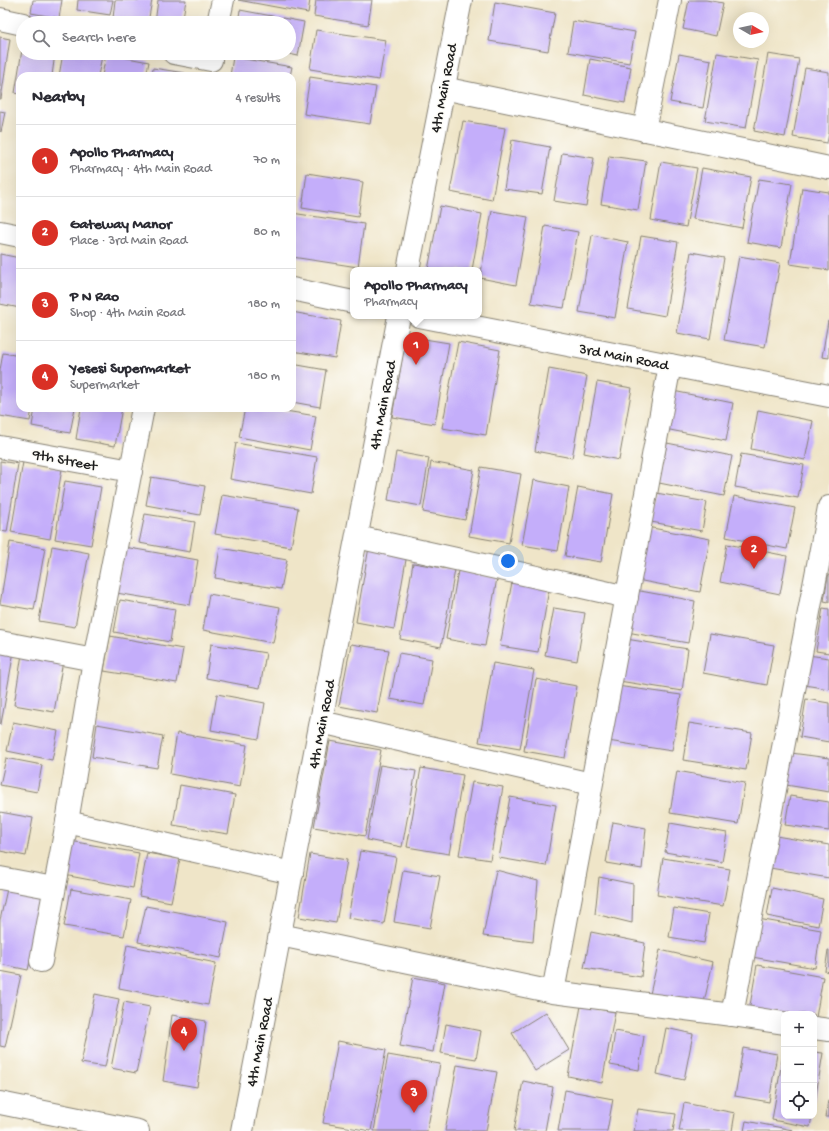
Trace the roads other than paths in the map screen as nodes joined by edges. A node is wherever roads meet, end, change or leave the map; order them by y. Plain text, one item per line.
1 (223, 0) edge
2 (460, 0) edge
3 (670, 0) edge
4 (220, 16) edge
5 (0, 20) edge
6 (16, 23) edge
7 (200, 60) edge
8 (211, 63) edge
9 (443, 88) junction
10 (644, 130) junction
11 (829, 168) edge
12 (0, 232) edge
13 (16, 235) edge
14 (409, 267) edge
15 (296, 290) edge
16 (350, 301) edge
17 (398, 319) edge
18 (434, 319) edge
19 (670, 365) junction
20 (829, 396) edge
21 (142, 412) edge
22 (0, 447) edge
23 (131, 472) junction
24 (829, 507) edge
25 (357, 537) junction
26 (626, 597) junction
27 (0, 642) edge
28 (94, 660) junction
29 (321, 722) junction
30 (592, 784) junction
31 (67, 822) junction
32 (292, 873) junction
33 (0, 878) edge
34 (54, 888) junction
35 (280, 934) junction
36 (41, 961) dead end
37 (553, 992) junction
38 (732, 1015) junction
39 (781, 1023) edge
40 (817, 1028) edge
41 (829, 1030) edge
42 (0, 1103) edge
43 (138, 1131) edge
44 (242, 1131) edge

1 - 4 street
2 - 9 street, 4th Main Road
3 - 10 street
5 - 6 street
7 - 8 street
9 - 10 street
9 - 14 street, 4th Main Road
10 - 11 street
12 - 13 street
15 - 16 street
17 - 25 street, 4th Main Road
18 - 19 street, 3rd Main Road
19 - 20 street, 3rd Main Road
19 - 26 street
21 - 23 street
22 - 23 street, 9th Street
23 - 28 street
24 - 38 street
25 - 26 street
25 - 29 street, 4th Main Road
26 - 30 street
27 - 28 street
28 - 31 street
29 - 30 street
29 - 32 street, 4th Main Road
30 - 37 street
31 - 32 street
31 - 34 street
32 - 35 street, 4th Main Road
33 - 34 street
34 - 36 street
35 - 37 street
35 - 44 street, 4th Main Road
37 - 38 street
38 - 39 street
40 - 41 street
42 - 43 street

